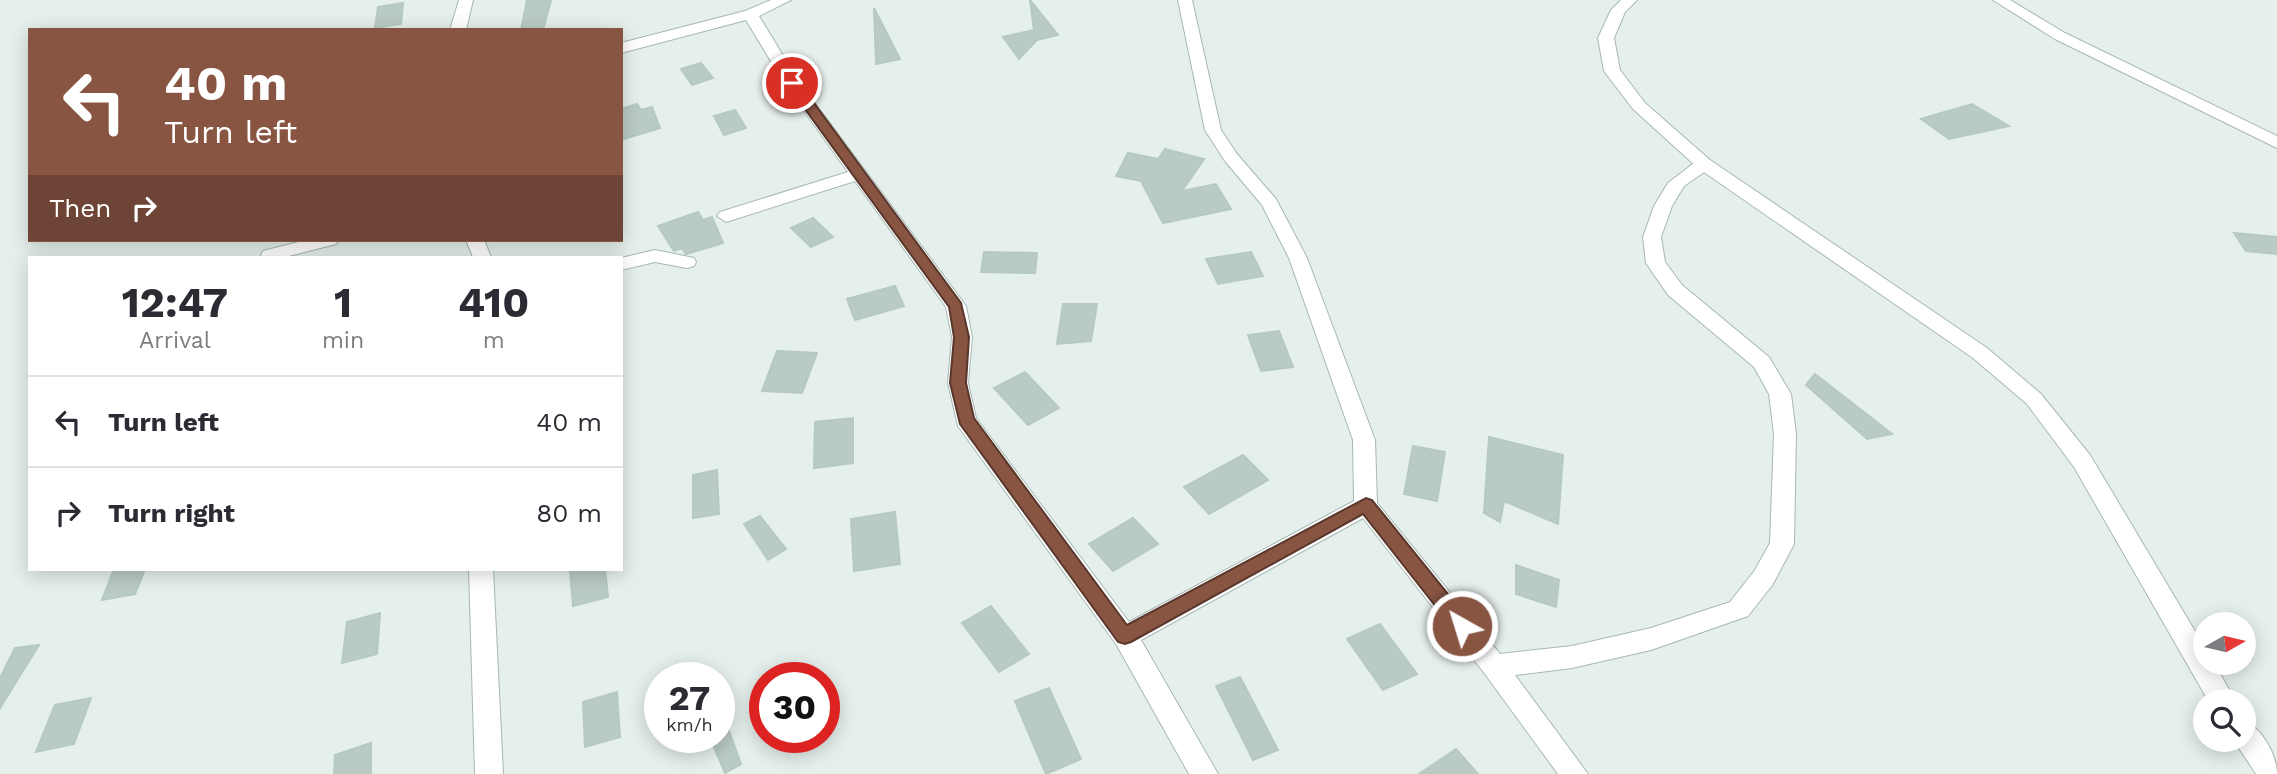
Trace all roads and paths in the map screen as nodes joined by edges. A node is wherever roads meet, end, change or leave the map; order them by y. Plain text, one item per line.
1 (466, 0) edge
2 (784, 0) edge
3 (1185, 0) edge
4 (1630, 0) edge
5 (2000, 0) edge
6 (750, 14) junction
7 (459, 28) edge
8 (623, 47) edge
9 (2277, 143) edge
10 (1704, 164) junction
11 (860, 174) junction
12 (726, 216) dead end
13 (321, 242) edge
14 (270, 255) dead end
15 (687, 262) dead end
16 (623, 264) edge
17 (1366, 505) junction
18 (481, 571) edge
19 (1125, 636) junction
20 (1494, 666) junction
21 (2215, 689) edge
22 (2256, 751) edge
23 (489, 774) edge
24 (1204, 774) edge
25 (1574, 774) edge
26 (2271, 774) edge

1 - 7 street
2 - 6 street
3 - 17 street
4 - 10 street
5 - 9 street
6 - 8 street
6 - 11 street
10 - 20 street
10 - 21 street
11 - 12 street
11 - 19 street
13 - 14 street
15 - 16 street
17 - 19 street
17 - 20 street
18 - 23 street
19 - 24 street
20 - 25 street
22 - 26 street

